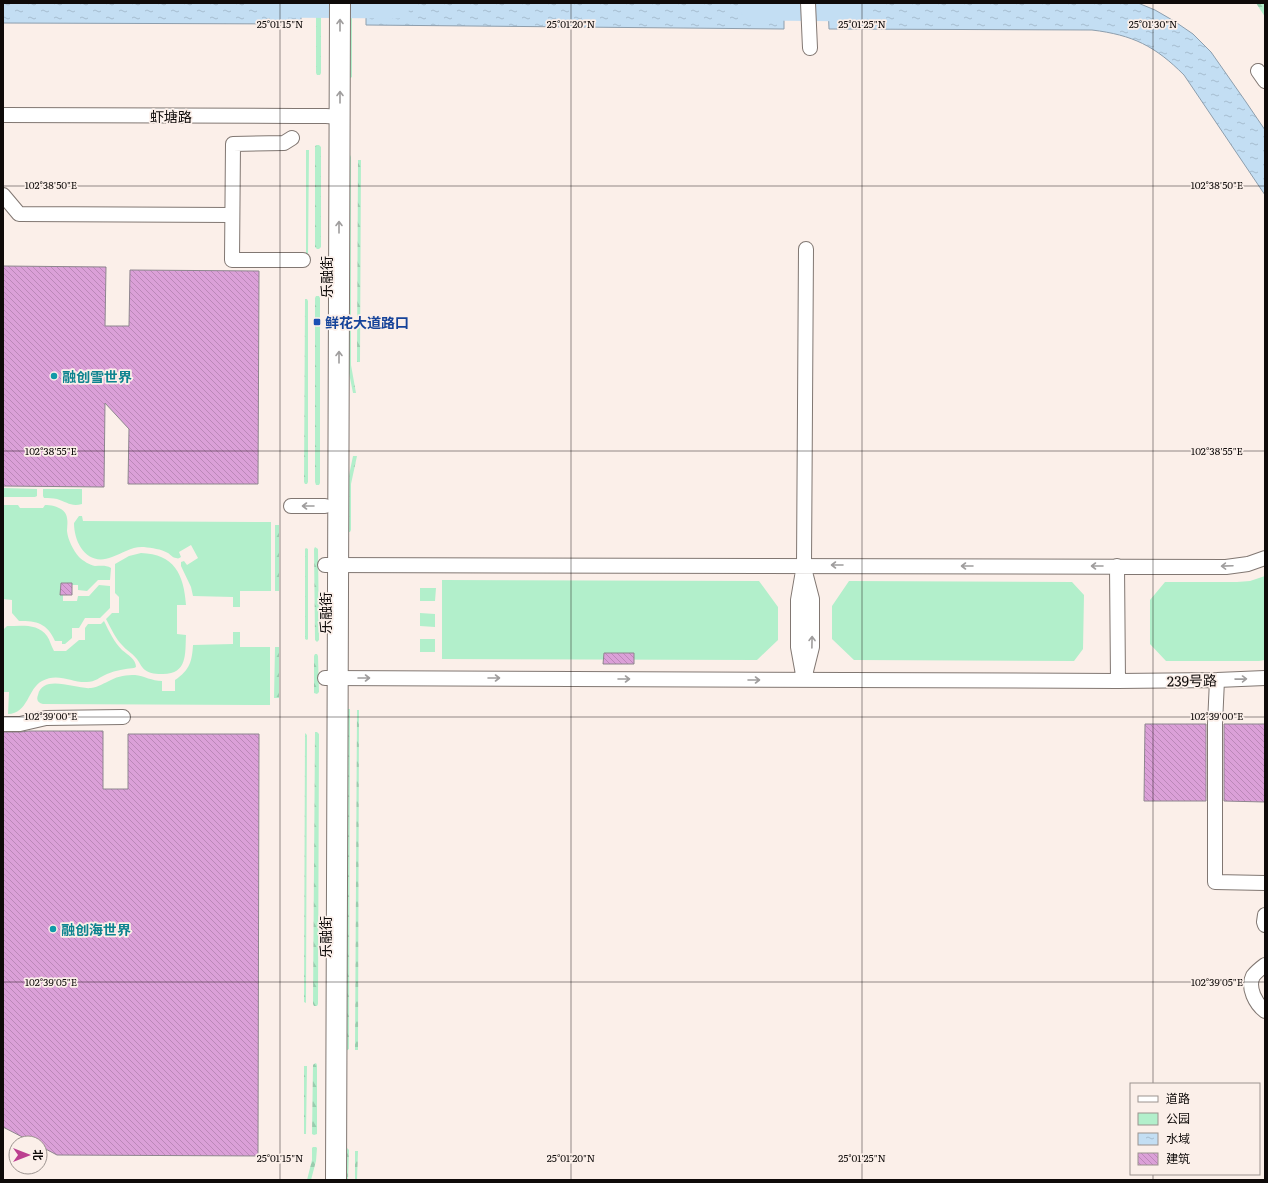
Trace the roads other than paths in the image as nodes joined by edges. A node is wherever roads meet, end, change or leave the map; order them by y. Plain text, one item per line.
1 (326, 3) edge
2 (340, 3) edge
3 (808, 3) edge
4 (333, 46) junction
5 (810, 48) dead end
6 (3, 115) edge
7 (333, 117) junction
8 (292, 138) dead end
9 (3, 195) edge
10 (231, 214) junction
11 (806, 249) dead end
12 (303, 260) dead end
13 (291, 506) dead end
14 (326, 506) junction
15 (1265, 558) edge
16 (332, 565) junction
17 (804, 565) junction
18 (1117, 566) junction
19 (332, 678) junction
20 (1265, 678) edge
21 (804, 680) junction
22 (1218, 680) junction
23 (1118, 681) junction
24 (123, 717) dead end
25 (3, 724) edge
26 (1265, 883) edge
27 (1265, 915) edge
28 (1265, 926) edge
29 (1265, 965) edge
30 (1265, 1011) edge
31 (324, 1180) edge
32 (336, 1180) edge

1 - 4 street
4 -> 2 street
3 - 5 street
4 - 7 street, 乐融街
6 - 7 street, 虾塘路
7 - 14 street, 乐融街
16 -> 7 street, 乐融街
8 - 10 street
9 - 10 street
10 - 12 street
11 - 17 street
14 -> 13 street
14 - 16 street, 乐融街
15 -> 18 street
16 - 17 street
16 - 19 street, 乐融街
18 -> 17 street
17 - 21 street
18 - 23 street
19 -> 21 street, 239号路
19 - 31 street, 乐融街
19 - 32 street, 乐融街
22 -> 20 street, 239号路
21 - 23 street, 239号路
22 - 23 street, 239号路
22 - 26 street
24 - 25 street
27 - 28 street
29 - 30 street

